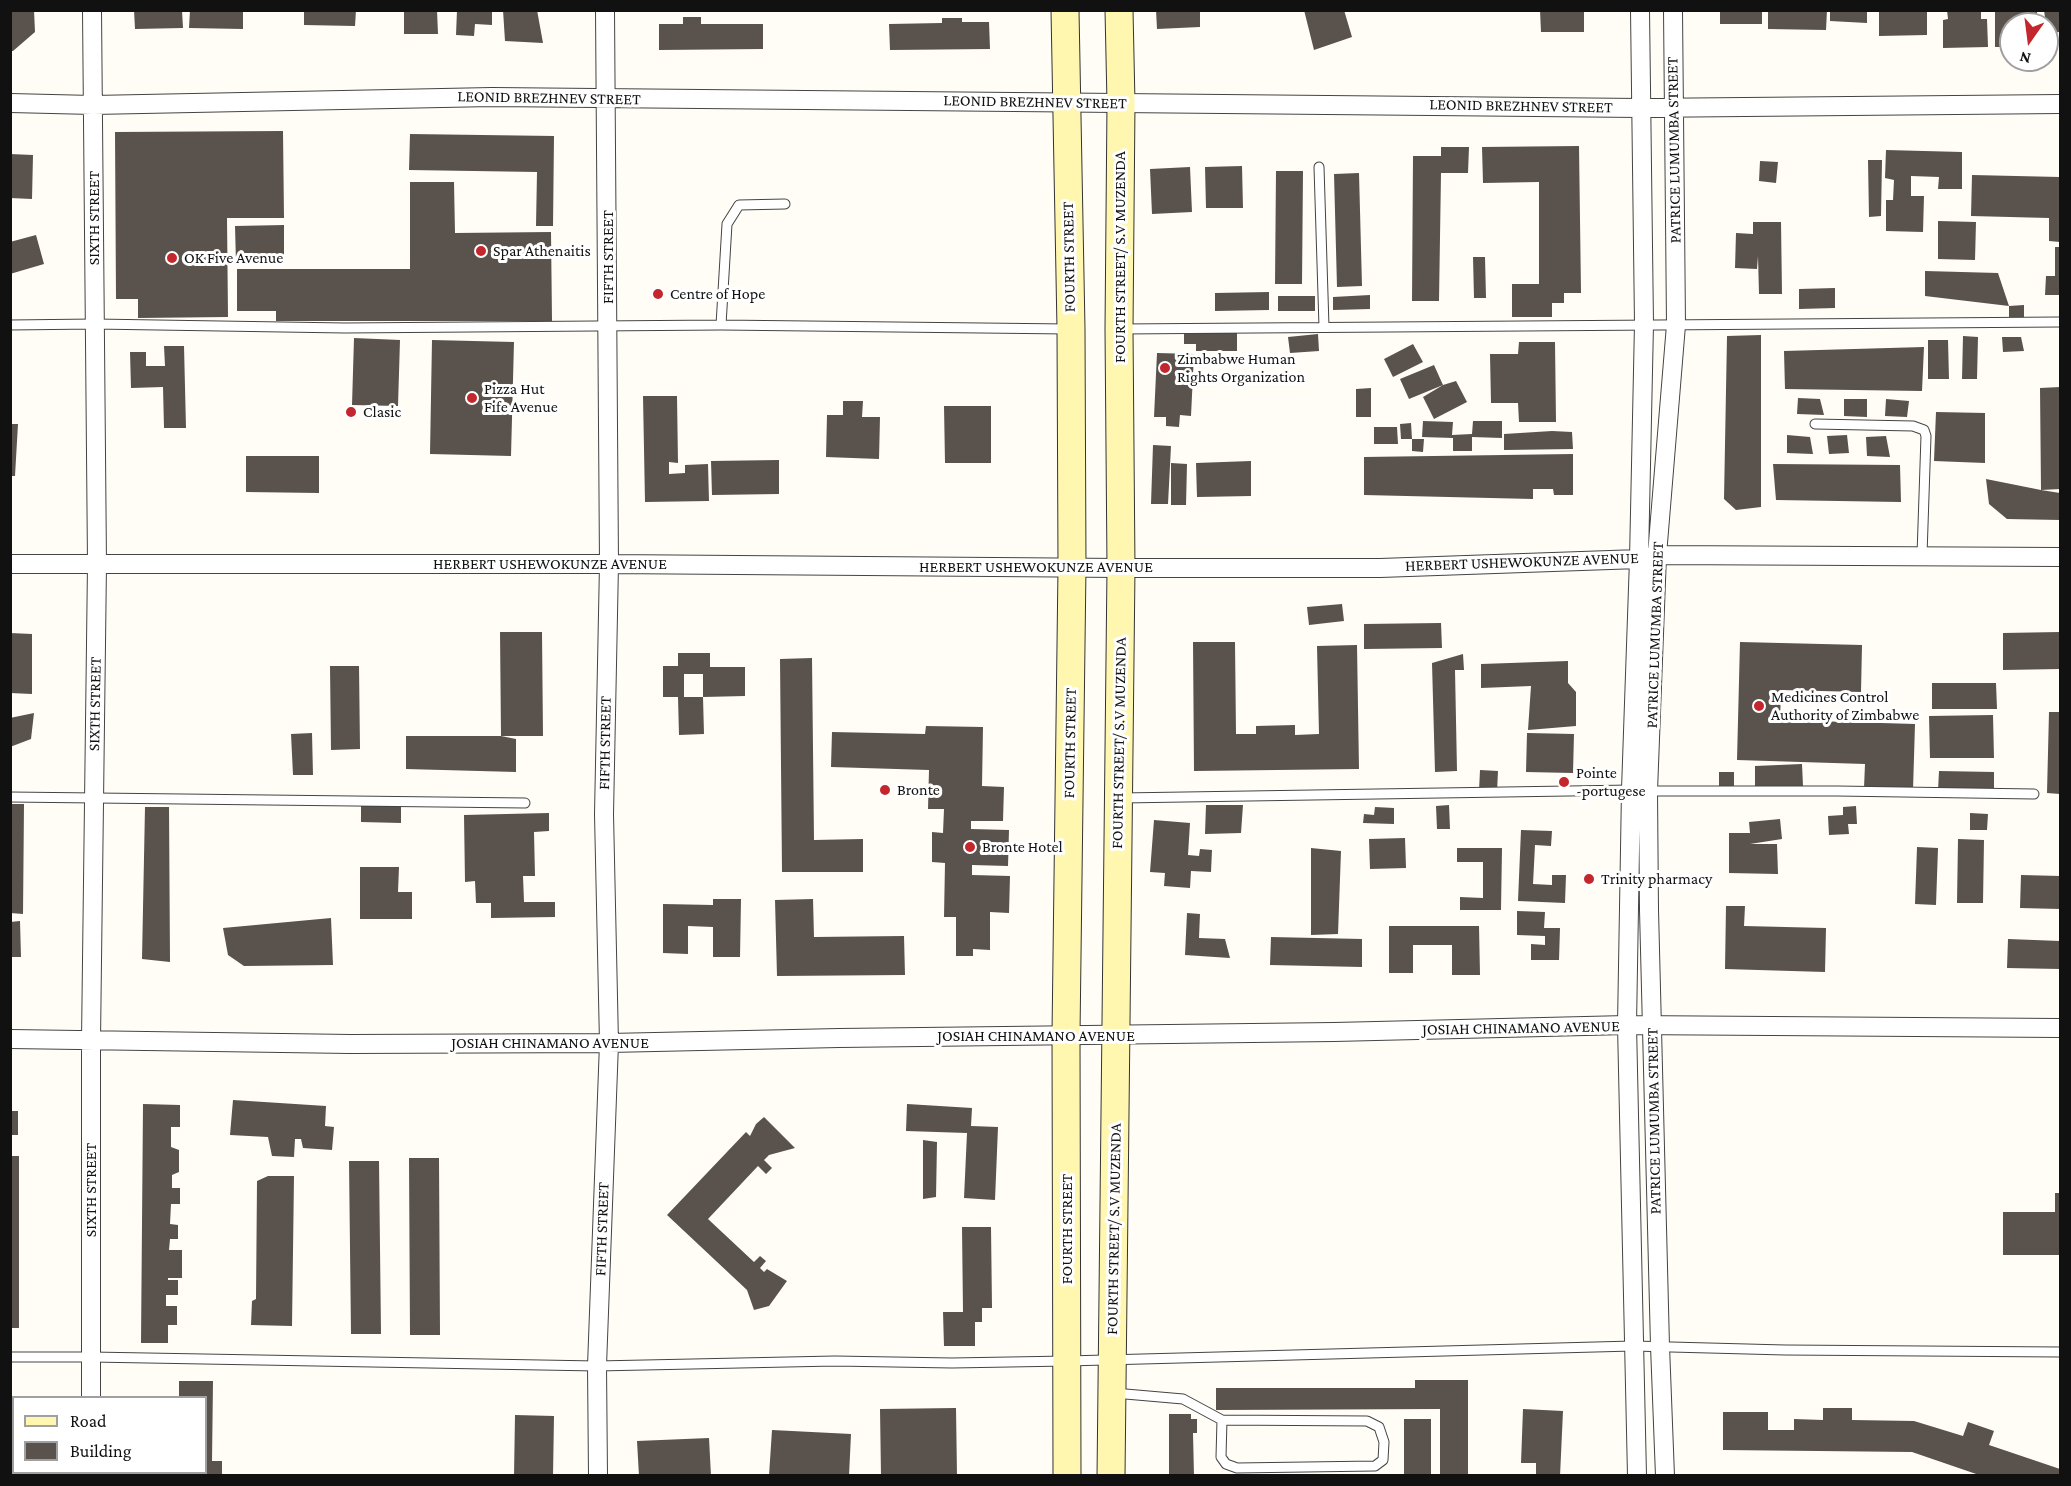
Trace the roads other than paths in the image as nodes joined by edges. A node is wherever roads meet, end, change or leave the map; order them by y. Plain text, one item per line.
1 (92, 10) edge
2 (605, 10) edge
3 (1065, 10) edge
4 (1119, 10) edge
5 (1640, 10) edge
6 (1673, 10) edge
7 (607, 99) junction
8 (1066, 102) junction
9 (10, 103) edge
10 (1121, 103) junction
11 (2061, 104) edge
12 (93, 105) junction
13 (1673, 107) junction
14 (1640, 108) junction
15 (1318, 167) dead end
16 (785, 204) dead end
17 (2061, 322) edge
18 (95, 324) junction
19 (1644, 324) junction
20 (10, 325) edge
21 (721, 325) junction
22 (1676, 325) junction
23 (609, 326) junction
24 (1324, 327) junction
25 (1071, 329) junction
26 (1119, 329) junction
27 (1815, 424) dead end
28 (1657, 555) junction
29 (1922, 555) junction
30 (2061, 557) edge
31 (1639, 560) junction
32 (10, 564) edge
33 (97, 564) junction
34 (609, 564) junction
35 (1072, 567) junction
36 (1121, 568) junction
37 (1639, 791) junction
38 (2034, 794) dead end
39 (10, 797) edge
40 (94, 797) junction
41 (1118, 799) junction
42 (525, 803) dead end
43 (1627, 1025) junction
44 (1652, 1025) junction
45 (2061, 1028) edge
46 (1066, 1034) junction
47 (1117, 1035) junction
48 (10, 1039) edge
49 (91, 1040) junction
50 (609, 1043) junction
51 (1633, 1346) junction
52 (1660, 1346) junction
53 (2061, 1352) edge
54 (10, 1357) edge
55 (91, 1357) junction
56 (1111, 1360) junction
57 (1067, 1361) junction
58 (597, 1366) junction
59 (1111, 1392) junction
60 (91, 1396) edge
61 (1222, 1420) junction
62 (598, 1476) edge
63 (1067, 1476) edge
64 (1111, 1476) edge
65 (1637, 1476) edge
66 (1665, 1476) edge

1 - 12 street, SIXTH STREET
2 - 7 street, FIFTH STREET
3 - 8 main road, FOURTH STREET
4 - 10 main road, FOURTH STREET/ S.V MUZENDA
5 - 14 street, PATRICE LUMUMBA STREET
6 - 13 street, PATRICE LUMUMBA STREET
7 - 8 street, LEONID BREZHNEV STREET
7 - 12 street, LEONID BREZHNEV STREET
7 - 23 street, FIFTH STREET
8 - 10 street, LEONID BREZHNEV STREET
8 - 25 main road, FOURTH STREET
9 - 12 street, LEONID BREZHNEV STREET
10 - 14 street, LEONID BREZHNEV STREET
10 - 26 main road, FOURTH STREET/ S.V MUZENDA
11 - 13 street, LEONID BREZHNEV STREET
12 - 18 street, SIXTH STREET
13 - 14 street, LEONID BREZHNEV STREET
13 - 22 street, PATRICE LUMUMBA STREET
14 - 19 street, PATRICE LUMUMBA STREET
15 - 24 lane
16 - 21 lane
17 - 22 lane
18 - 20 lane
18 - 23 lane
18 - 33 street, SIXTH STREET
19 - 22 lane
19 - 24 lane
19 - 31 street, PATRICE LUMUMBA STREET
21 - 23 lane
21 - 25 lane
22 - 28 street, PATRICE LUMUMBA STREET
23 - 34 street, FIFTH STREET
24 - 26 lane
25 - 35 main road, FOURTH STREET
26 - 36 main road, FOURTH STREET/ S.V MUZENDA
27 - 29 lane
28 - 29 street, HERBERT USHEWOKUNZE AVENUE
28 - 31 street, HERBERT USHEWOKUNZE AVENUE
28 - 37 street, PATRICE LUMUMBA STREET
29 - 30 street, HERBERT USHEWOKUNZE AVENUE
31 - 36 street, HERBERT USHEWOKUNZE AVENUE
31 - 37 street, PATRICE LUMUMBA STREET
32 - 33 street, HERBERT USHEWOKUNZE AVENUE
33 - 34 street, HERBERT USHEWOKUNZE AVENUE
33 - 40 street, SIXTH STREET
34 - 35 street, HERBERT USHEWOKUNZE AVENUE
34 - 50 street, FIFTH STREET
35 - 36 street, HERBERT USHEWOKUNZE AVENUE
35 - 46 main road, FOURTH STREET
36 - 41 main road, FOURTH STREET/ S.V MUZENDA
37 - 38 lane
37 - 41 lane
37 - 43 street, PATRICE LUMUMBA STREET
37 - 44 street, PATRICE LUMUMBA STREET
39 - 40 lane
40 - 42 lane
40 - 49 street, SIXTH STREET
41 - 47 main road, FOURTH STREET/ S.V MUZENDA
43 - 44 street, JOSIAH CHINAMANO AVENUE
43 - 47 street, JOSIAH CHINAMANO AVENUE
43 - 51 street, PATRICE LUMUMBA STREET
44 - 45 street, JOSIAH CHINAMANO AVENUE
44 - 52 street, PATRICE LUMUMBA STREET
46 - 47 street, JOSIAH CHINAMANO AVENUE
46 - 50 street, JOSIAH CHINAMANO AVENUE
46 - 57 main road, FOURTH STREET
47 - 56 main road, FOURTH STREET/ S.V MUZENDA
48 - 49 street, JOSIAH CHINAMANO AVENUE
49 - 50 street, JOSIAH CHINAMANO AVENUE
49 - 55 street, SIXTH STREET
50 - 58 street, FIFTH STREET
51 - 52 lane
51 - 56 lane
51 - 65 street, PATRICE LUMUMBA STREET
52 - 53 lane
52 - 66 street, PATRICE LUMUMBA STREET
54 - 55 lane
55 - 58 lane
55 - 60 street, SIXTH STREET
56 - 57 lane
56 - 59 main road, FOURTH STREET/ S.V MUZENDA
57 - 58 lane
57 - 63 main road, FOURTH STREET
58 - 62 street, FIFTH STREET
59 - 61 lane
59 - 64 main road, FOURTH STREET/ S.V MUZENDA
61 - 61 lane

